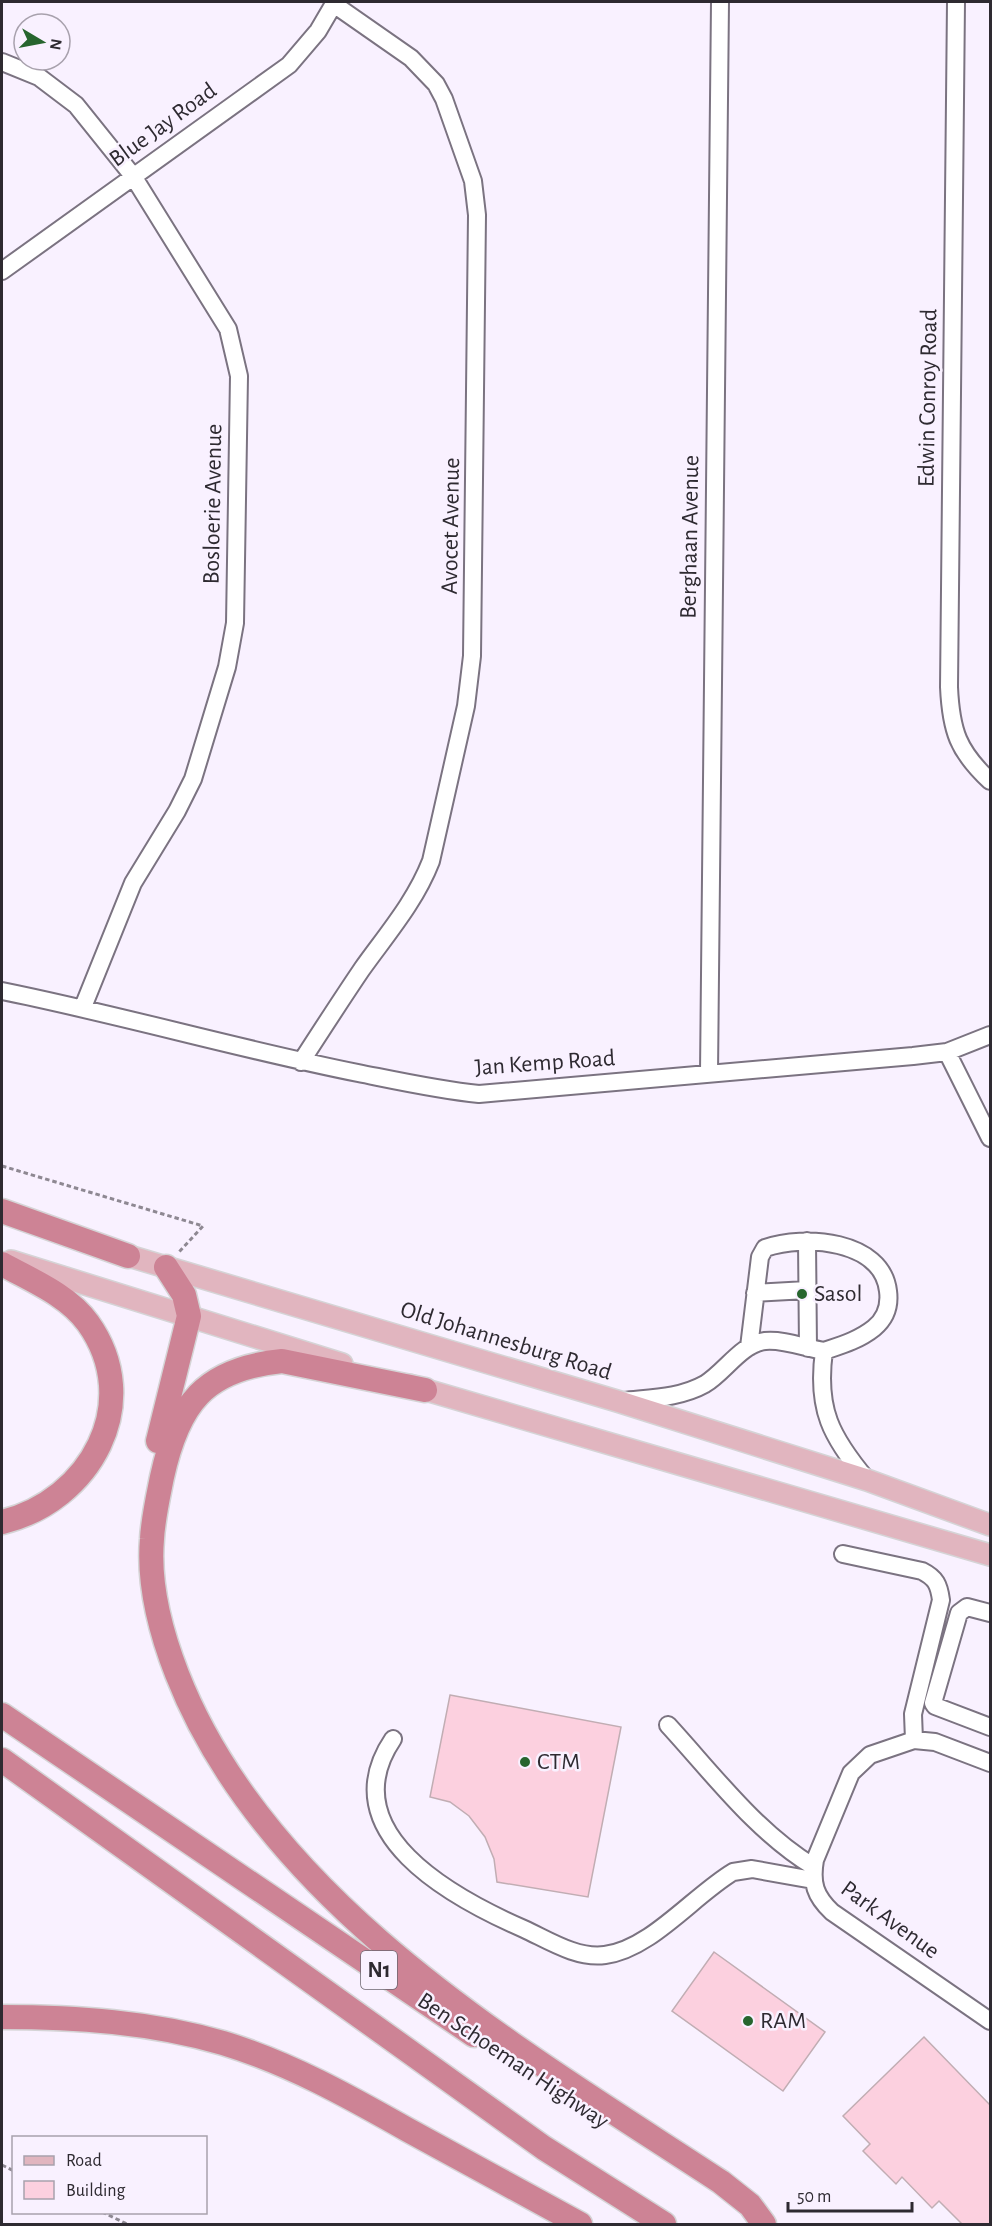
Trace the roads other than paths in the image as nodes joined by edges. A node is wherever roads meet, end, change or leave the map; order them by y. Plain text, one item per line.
1 (720, 2) edge
2 (956, 2) edge
3 (335, 3) edge
4 (2, 62) edge
5 (133, 176) junction
6 (2, 271) edge
7 (990, 781) edge
8 (2, 991) edge
9 (83, 1007) junction
10 (990, 1035) edge
11 (947, 1052) junction
12 (301, 1062) junction
13 (709, 1073) junction
14 (990, 1138) edge
15 (2, 1211) edge
16 (2, 1222) edge
17 (807, 1241) junction
18 (128, 1256) junction
19 (2, 1258) edge
20 (2, 1264) edge
21 (166, 1267) junction
22 (807, 1290) junction
23 (754, 1293) junction
24 (189, 1316) junction
25 (749, 1347) junction
26 (816, 1350) junction
27 (425, 1390) junction
28 (617, 1401) junction
29 (867, 1480) junction
30 (2, 1522) edge
31 (990, 1525) edge
32 (152, 1540) junction
33 (843, 1554) dead end
34 (990, 1555) edge
35 (990, 1613) edge
36 (2, 1715) edge
37 (668, 1725) dead end
38 (990, 1727) edge
39 (393, 1739) dead end
40 (914, 1740) junction
41 (2, 1760) edge
42 (990, 1762) edge
43 (813, 1873) junction
44 (2, 2017) edge
45 (990, 2021) edge
46 (580, 2224) edge
47 (664, 2224) edge
48 (757, 2224) edge
49 (764, 2224) edge

1 - 13 street, Berghaan Avenue
2 - 7 street, Edwin Conroy Road
3 - 5 street, Blue Jay Road
3 - 12 street, Avocet Avenue
4 - 5 street, Bosloerie Avenue
5 - 6 street, Blue Jay Road
5 - 9 street, Bosloerie Avenue
8 - 9 street, Jan Kemp Road
9 - 12 street, Jan Kemp Road
10 - 11 street, Jan Kemp Road
11 - 13 street, Jan Kemp Road
11 - 14 street
12 - 13 street, Jan Kemp Road
15 - 18 highway
16 - 18 main road, Old Johannesburg Road
17 - 22 street
17 - 23 street
17 - 26 street
18 - 21 main road, Old Johannesburg Road
19 - 24 main road
20 - 30 highway
21 - 24 highway
21 - 28 main road, Old Johannesburg Road
22 - 23 street
22 - 26 street
23 - 25 street
24 - 27 main road
24 - 32 highway
25 - 26 street
25 - 28 street
26 - 29 street
27 - 32 highway
27 - 34 main road
28 - 29 main road, Old Johannesburg Road
29 - 31 main road, Old Johannesburg Road
32 - 49 highway
33 - 40 street
35 - 38 street
36 - 48 highway, Ben Schoeman Highway / N1
37 - 43 street
39 - 43 street
40 - 42 street, Park Avenue
40 - 43 street, Park Avenue
41 - 47 highway, Ben Schoeman Highway / N1
43 - 45 street, Park Avenue
44 - 46 highway

